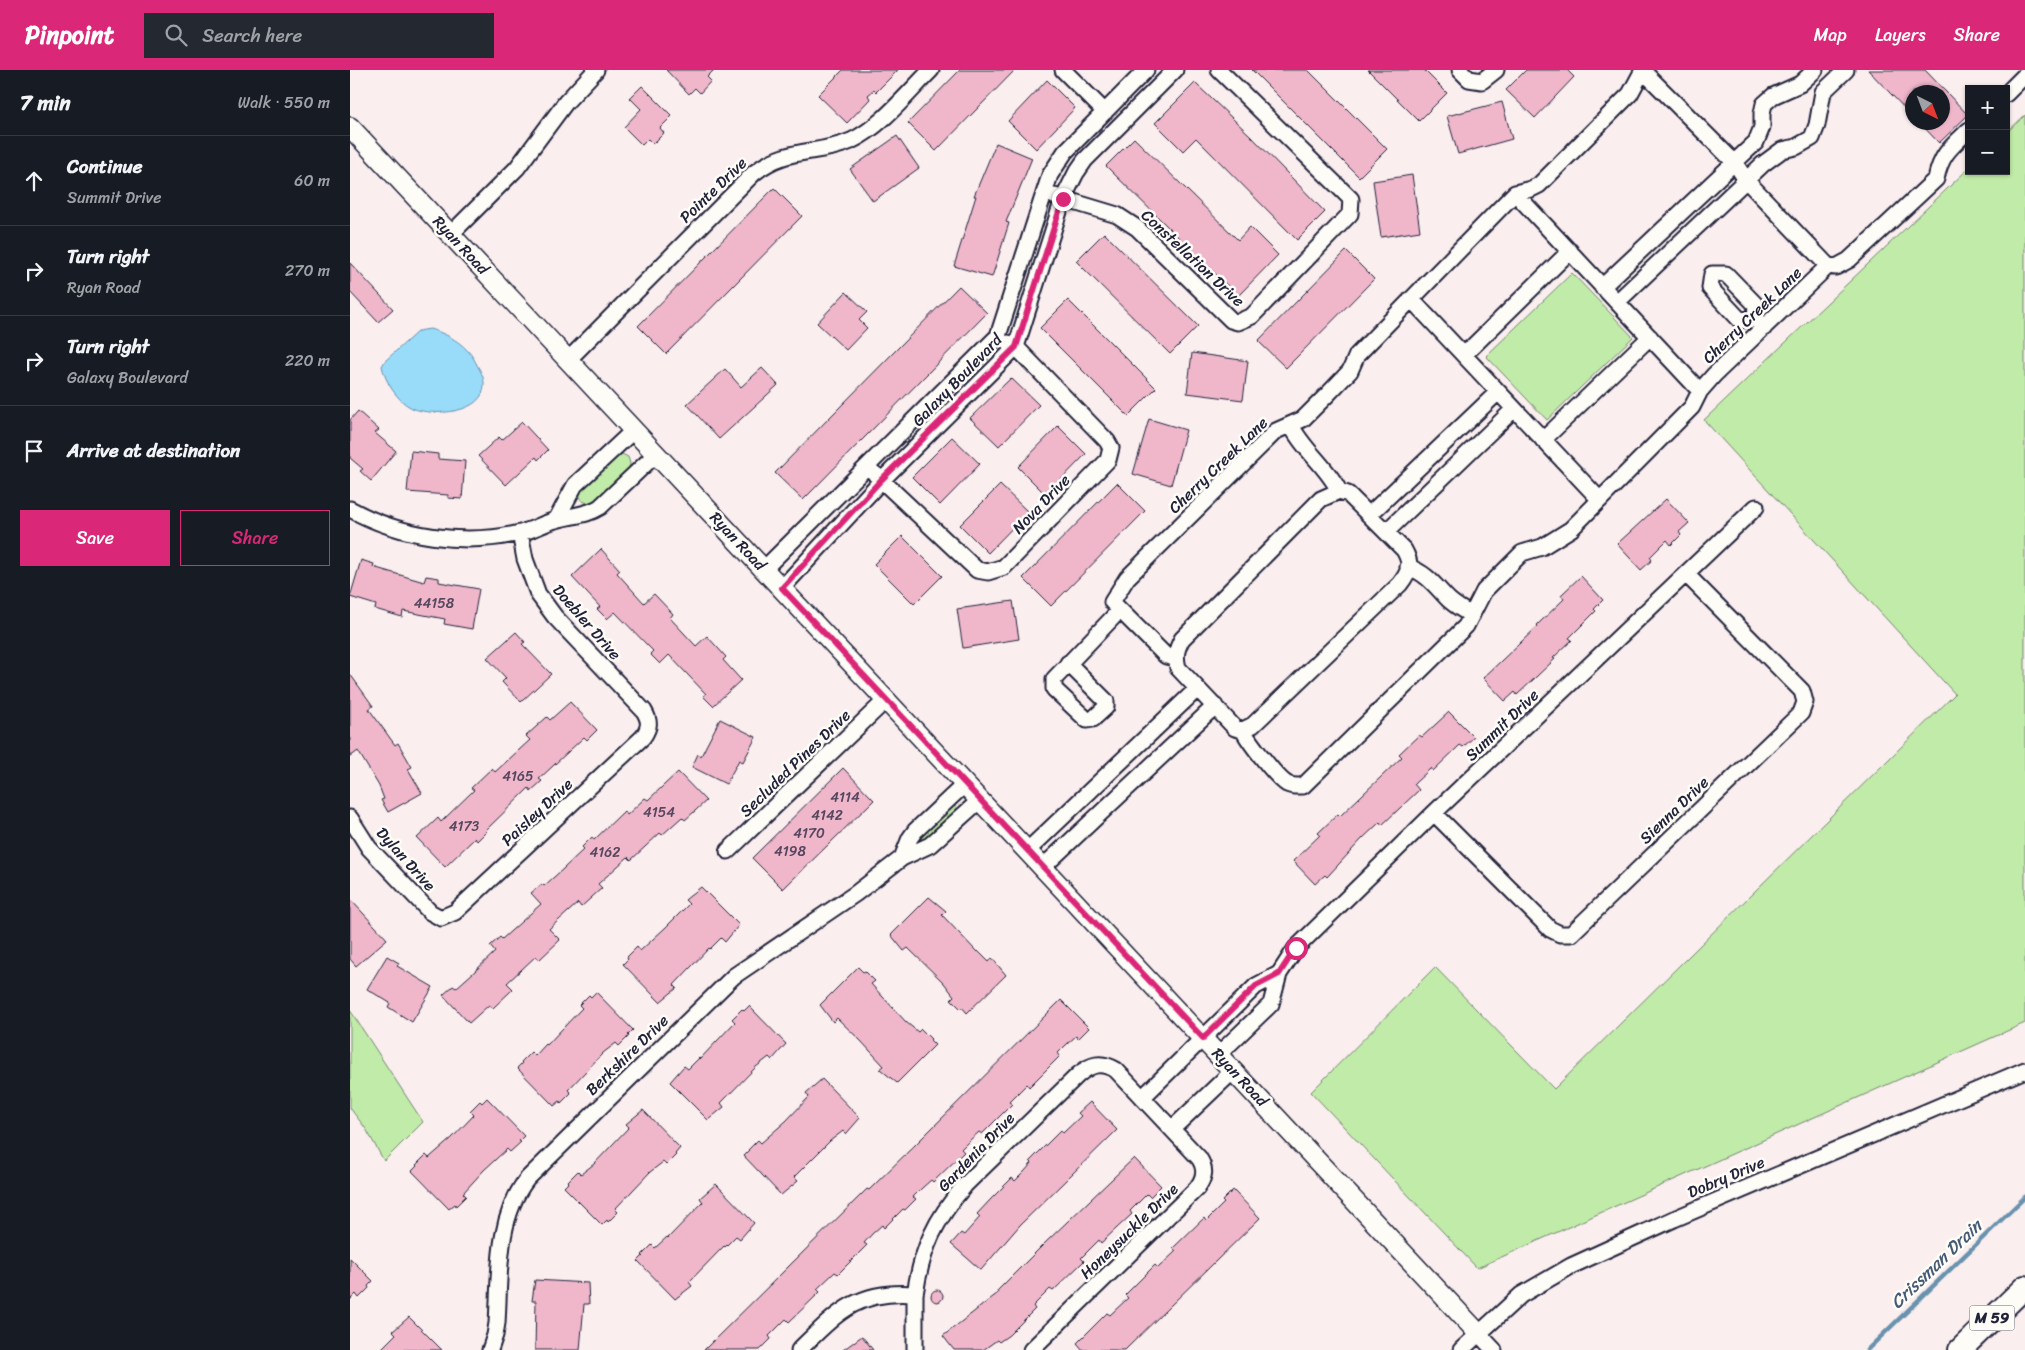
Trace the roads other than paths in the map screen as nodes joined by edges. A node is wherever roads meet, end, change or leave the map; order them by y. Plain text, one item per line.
1 (596, 70) edge
2 (931, 70) edge
3 (1063, 70) edge
4 (1146, 70) edge
5 (1175, 70) edge
6 (1219, 70) edge
7 (1460, 70) edge
8 (1496, 70) edge
9 (1815, 70) edge
10 (1846, 70) edge
11 (1643, 71) edge
12 (2025, 75) edge
13 (2010, 90) edge
14 (1105, 112) junction
15 (350, 127) edge
16 (1965, 134) edge
17 (1735, 163) junction
18 (1746, 180) junction
19 (1043, 193) junction
20 (1515, 193) junction
21 (1063, 199) junction
22 (1670, 224) junction
23 (450, 234) junction
24 (1684, 239) junction
25 (1570, 251) junction
26 (1828, 266) junction
27 (1602, 286) junction
28 (1411, 298) junction
29 (1617, 302) junction
30 (998, 336) junction
31 (1650, 338) junction
32 (1016, 347) junction
33 (1464, 355) junction
34 (568, 360) junction
35 (1700, 391) junction
36 (1498, 392) junction
37 (1513, 410) junction
38 (1291, 425) junction
39 (634, 430) junction
40 (1543, 440) junction
41 (656, 454) junction
42 (867, 466) junction
43 (881, 480) junction
44 (1339, 491) junction
45 (1600, 500) junction
46 (1756, 507) dead end
47 (350, 509) edge
48 (1369, 515) junction
49 (556, 520) junction
50 (1386, 532) junction
51 (520, 533) junction
52 (1408, 567) junction
53 (764, 570) junction
54 (1686, 574) junction
55 (782, 588) junction
56 (1120, 610) junction
57 (1472, 616) junction
58 (1175, 658) junction
59 (1068, 664) dead end
60 (1197, 689) junction
61 (887, 699) junction
62 (1215, 706) junction
63 (649, 723) joint
64 (1244, 730) junction
65 (965, 784) junction
66 (980, 800) junction
67 (1434, 813) junction
68 (350, 818) edge
69 (1027, 851) junction
70 (728, 852) dead end
71 (902, 858) junction
72 (1043, 868) junction
73 (441, 918) joint
74 (1279, 974) junction
75 (1203, 1038) junction
76 (1219, 1054) junction
77 (1234, 1070) junction
78 (2025, 1070) edge
79 (1142, 1098) junction
80 (1157, 1113) joint
81 (1172, 1129) junction
82 (2025, 1287) edge
83 (915, 1294) junction
84 (1478, 1333) junction
85 (490, 1350) edge
86 (799, 1350) edge
87 (915, 1350) edge
88 (1031, 1350) edge
89 (1461, 1350) edge
90 (1494, 1350) edge
91 (1960, 1350) edge

1 - 23 street
2 - 34 street, Pointe Drive
3 - 14 street
4 - 14 street, Galaxy Boulevard
5 - 21 street, Galaxy Boulevard
6 - 21 street, Constellation Drive
7 - 8 street
9 - 17 street
10 - 18 street
11 - 17 street, Cherry Creek Lane
11 - 20 street, Cherry Creek Lane
12 - 13 street
14 - 19 street, Galaxy Boulevard
15 - 23 main road, Ryan Road
16 - 26 street, Cherry Creek Lane
17 - 18 street, Cherry Creek Lane
17 - 22 street
18 - 24 street
18 - 26 street, Cherry Creek Lane
19 - 21 street, Constellation Drive
19 - 30 street, Galaxy Boulevard
20 - 25 street
20 - 28 street, Cherry Creek Lane
21 - 32 street, Galaxy Boulevard
22 - 24 street
22 - 27 street
23 - 34 main road, Ryan Road
24 - 29 street
25 - 27 street
25 - 33 street
26 - 35 street, Cherry Creek Lane
27 - 29 street
28 - 33 street
28 - 38 street, Cherry Creek Lane
29 - 31 street
30 - 32 street, Nova Drive
30 - 42 street, Galaxy Boulevard
31 - 35 street
31 - 40 street
32 - 43 street, Galaxy Boulevard
32 - 43 street, Nova Drive
33 - 36 street
34 - 39 main road, Ryan Road
35 - 45 street, Cherry Creek Lane
36 - 37 street
36 - 48 street
37 - 40 street
37 - 50 street
38 - 44 street
38 - 56 street, Cherry Creek Lane
39 - 41 main road, Ryan Road
39 - 49 street
40 - 45 street
41 - 49 street
41 - 53 main road, Ryan Road
42 - 43 street, Nova Drive
42 - 53 street, Galaxy Boulevard
43 - 55 street, Galaxy Boulevard
44 - 48 street
44 - 58 street
45 - 57 street, Cherry Creek Lane
46 - 54 street, Summit Drive
47 - 51 street
48 - 50 street
49 - 51 street
50 - 52 street
51 - 63 street, Doebler Drive
52 - 57 street
52 - 64 street
53 - 55 main road, Ryan Road
54 - 67 street, Summit Drive
54 - 67 street, Sienna Drive
55 - 61 main road, Ryan Road
56 - 58 street, Cherry Creek Lane
56 - 59 street
57 - 64 street, Cherry Creek Lane
58 - 60 street, Cherry Creek Lane
60 - 62 street, Cherry Creek Lane
60 - 69 street
61 - 65 main road, Ryan Road
61 - 70 street, Secluded Pines Drive
62 - 64 street, Cherry Creek Lane
62 - 72 street
63 - 73 street, Paisley Drive
65 - 66 main road, Ryan Road
65 - 71 street, Berkshire Drive
66 - 69 main road, Ryan Road
66 - 71 street, Berkshire Drive
67 - 74 street, Summit Drive
68 - 73 street, Dylan Drive
69 - 72 main road, Ryan Road
71 - 85 street, Berkshire Drive
72 - 75 main road, Ryan Road
74 - 75 street, Summit Drive
74 - 76 street, Summit Drive
75 - 76 main road, Ryan Road
75 - 79 street
76 - 77 main road, Ryan Road
77 - 81 street
77 - 84 main road, Ryan Road
78 - 84 street, Dobry Drive
79 - 80 street, Gardenia Drive
79 - 83 street, Gardenia Drive
80 - 81 street, Honeysuckle Drive
81 - 88 street, Honeysuckle Drive
82 - 91 highway, M 59
83 - 86 street
83 - 87 street, Gardenia Drive
84 - 89 street, Dobry Drive
84 - 90 street, Ryan Road

